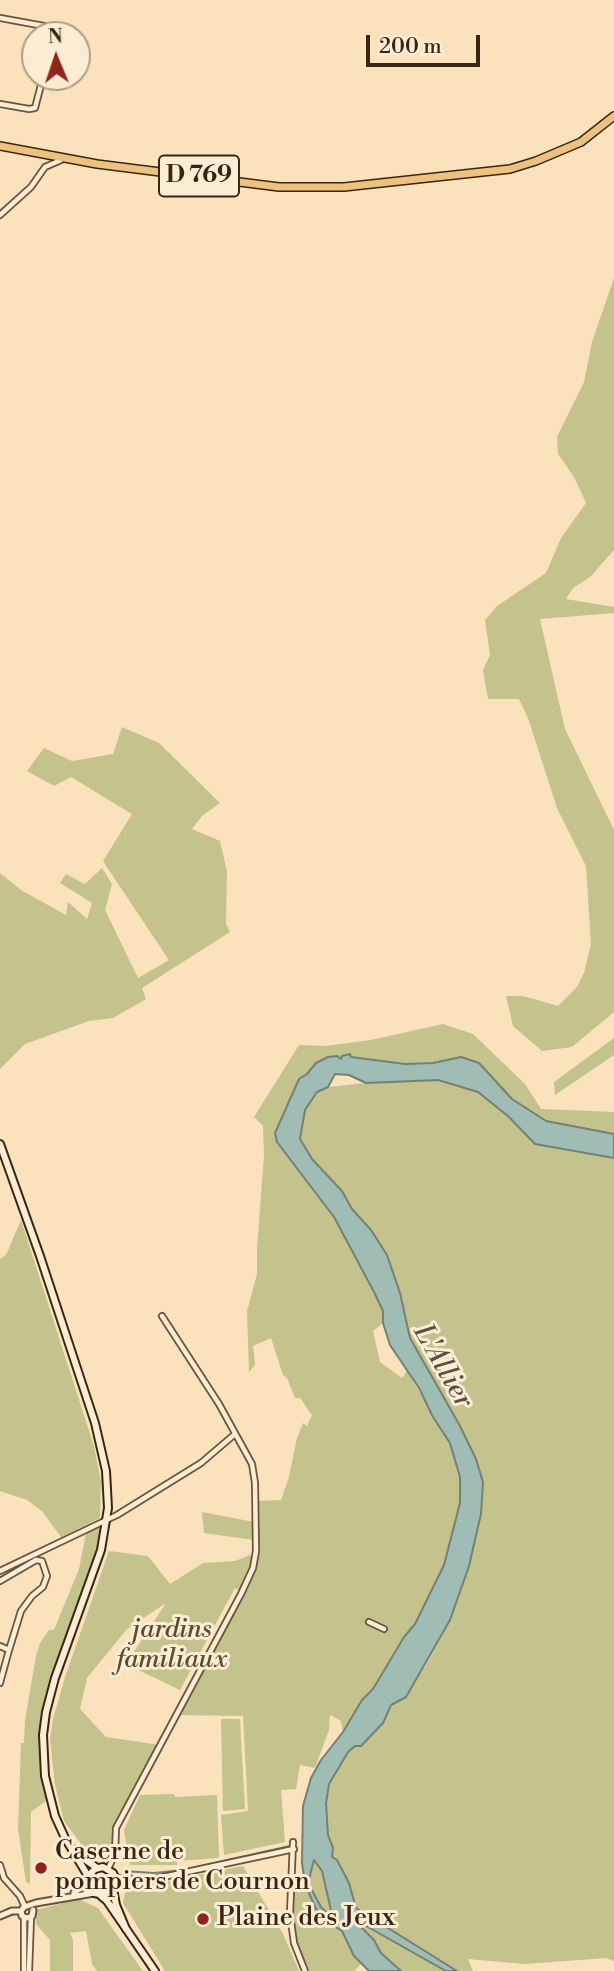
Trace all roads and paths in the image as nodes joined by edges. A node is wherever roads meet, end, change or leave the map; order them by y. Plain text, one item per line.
1 (0, 18) edge
2 (21, 22) edge
3 (39, 91) edge
4 (0, 104) edge
5 (614, 116) edge
6 (0, 146) edge
7 (65, 159) junction
8 (1, 214) edge
9 (0, 1144) edge
10 (162, 1316) dead end
11 (235, 1434) junction
12 (107, 1520) junction
13 (0, 1572) edge
14 (0, 1581) edge
15 (369, 1622) dead end
16 (384, 1629) dead end
17 (0, 1646) edge
18 (9, 1650) junction
19 (0, 1683) edge
20 (293, 1842) dead end
21 (294, 1849) junction
22 (73, 1850) junction
23 (275, 1855) junction
24 (293, 1861) junction
25 (0, 1865) edge
26 (97, 1868) junction
27 (108, 1869) junction
28 (114, 1875) junction
29 (88, 1879) junction
30 (114, 1889) junction
31 (97, 1895) junction
32 (64, 1897) junction
33 (27, 1912) junction
34 (0, 1916) edge
35 (126, 1929) junction
36 (26, 1971) edge
37 (155, 1971) edge
38 (305, 1971) edge

1 - 2 street
3 - 4 street
5 - 7 main road, D 769
6 - 7 main road, D 769
7 - 8 street
9 - 12 main road
10 - 11 street
11 - 12 street
11 - 27 street
12 - 13 street
12 - 22 main road
14 - 18 street
15 - 16 street
17 - 18 street
18 - 19 street
20 - 21 street
21 - 23 street
21 - 24 street
22 - 26 main road
22 - 29 main road
23 - 24 street
23 - 28 street
24 - 38 street
25 - 33 street
26 - 27 main road
26 - 29 main road
27 - 28 main road
28 - 30 main road
29 - 31 main road
29 - 32 street
30 - 31 main road
30 - 35 main road
31 - 32 street
31 - 35 main road
32 - 33 street
33 - 34 street
33 - 36 street
35 - 37 main road

